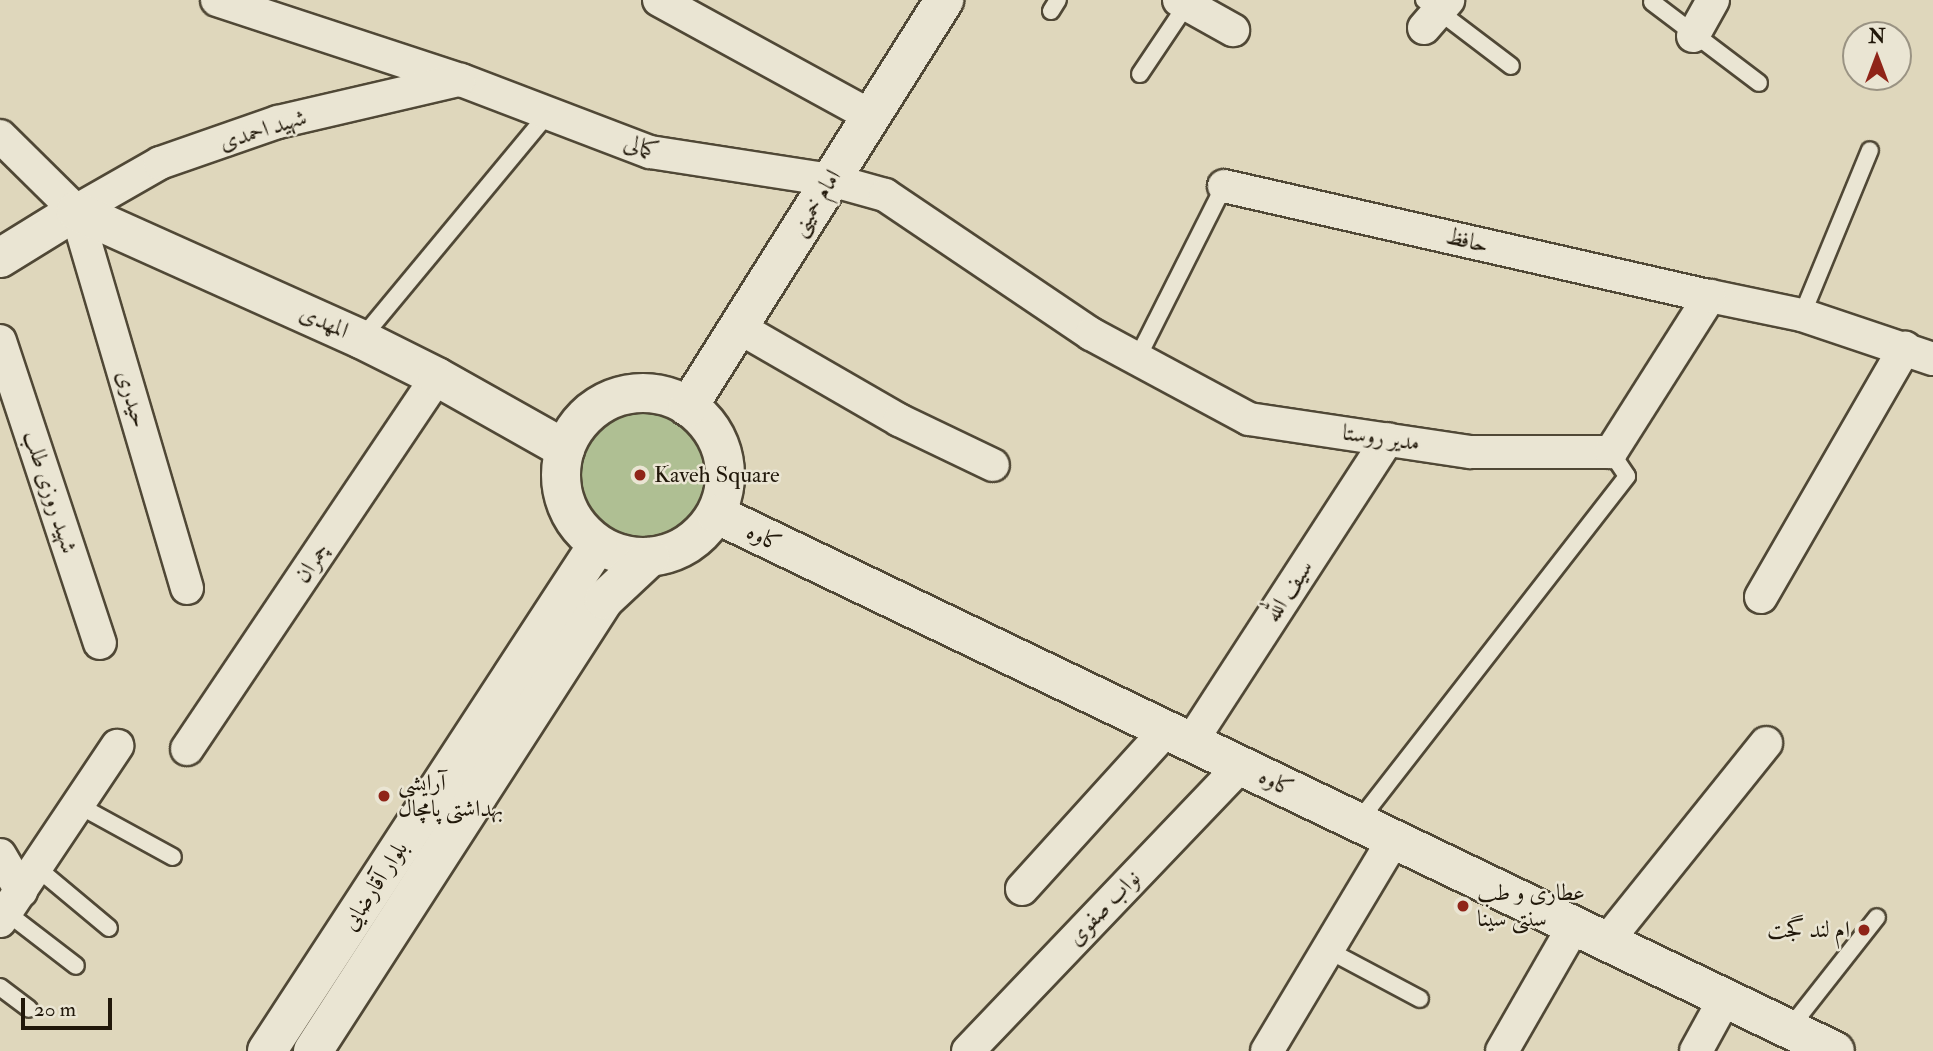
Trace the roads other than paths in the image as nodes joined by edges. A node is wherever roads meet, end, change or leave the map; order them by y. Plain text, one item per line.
1 (217, 0) edge
2 (659, 0) edge
3 (944, 0) edge
4 (1713, 0) edge
5 (1183, 2) edge
6 (1652, 2) edge
7 (1434, 10) edge
8 (1233, 30) dead end
9 (1693, 36) junction
10 (1511, 66) dead end
11 (1140, 74) dead end
12 (461, 80) junction
13 (1759, 83) dead end
14 (547, 115) junction
15 (871, 116) junction
16 (0, 136) edge
17 (1870, 150) dead end
18 (831, 180) junction
19 (1224, 186) joint
20 (76, 211) junction
21 (0, 258) edge
22 (1710, 296) junction
23 (1802, 315) junction
24 (738, 327) junction
25 (361, 339) junction
26 (0, 341) edge
27 (1919, 354) edge
28 (1137, 359) junction
29 (437, 377) junction
30 (688, 407) junction
31 (1388, 439) junction
32 (565, 449) junction
33 (1611, 452) junction
34 (993, 465) dead end
35 (716, 514) junction
36 (598, 544) junction
37 (650, 557) junction
38 (187, 588) dead end
39 (1761, 597) dead end
40 (100, 643) dead end
41 (1179, 736) junction
42 (1766, 743) dead end
43 (117, 746) dead end
44 (187, 749) dead end
45 (1240, 766) junction
46 (78, 805) junction
47 (1358, 822) junction
48 (1394, 839) junction
49 (0, 855) edge
50 (173, 857) dead end
51 (1022, 889) dead end
52 (16, 898) edge
53 (1877, 916) dead end
54 (109, 928) dead end
55 (1590, 933) junction
56 (1328, 950) junction
57 (76, 966) dead end
58 (0, 987) edge
59 (1725, 998) junction
60 (1420, 999) dead end
61 (29, 1009) dead end
62 (1789, 1029) junction
63 (267, 1051) edge
64 (313, 1051) edge
65 (968, 1051) edge
66 (1267, 1051) edge
67 (1502, 1051) edge
68 (1696, 1051) edge
69 (1835, 1051) edge

1 - 12 street, کمالی
2 - 15 street
3 - 15 street, امام خمینی
4 - 9 street
5 - 8 street
5 - 11 lane
6 - 9 lane
7 - 10 lane
9 - 13 lane
12 - 14 street, کمالی
12 - 20 street, شهید احمدی
14 - 18 street, کمالی
14 - 25 lane
15 - 18 street, امام خمینی
16 - 20 street
17 - 23 lane
18 - 24 street, امام خمینی
18 - 28 street, مدیر روستا
19 - 22 street, حافظ
19 - 28 lane
20 - 21 street
20 - 25 street, المهدی
20 - 38 street, حیدری
22 - 23 street
22 - 33 street
23 - 27 street
24 - 30 street, امام خمینی
24 - 34 street
25 - 29 street, المهدی
26 - 40 street, شهید روزی طلب
27 - 39 street
28 - 31 street, مدیر روستا
29 - 32 street, المهدی
29 - 44 street, چمران
30 - 32 street
30 - 35 street
31 - 33 street, مدیر روستا
31 - 41 street, سیف الله
32 - 36 street
33 - 47 lane
35 - 37 street
35 - 41 street, کاوه
36 - 37 street
36 - 63 street, بلوار آقارضایی
37 - 64 street, بلوار آقارضایی
41 - 45 street, کاوه
41 - 51 street, سیف الله
42 - 55 street
43 - 46 street
45 - 47 street, کاوه
45 - 65 street, نواب صفوی
46 - 50 lane
46 - 52 street
47 - 48 street, کاوه
48 - 55 street, کاوه
48 - 56 street
49 - 52 street
52 - 54 lane
52 - 57 lane
53 - 62 lane
55 - 59 street, کاوه
55 - 67 street
56 - 60 lane
56 - 66 street
58 - 61 lane
59 - 62 street, کاوه
59 - 68 street
62 - 69 street, کاوه

